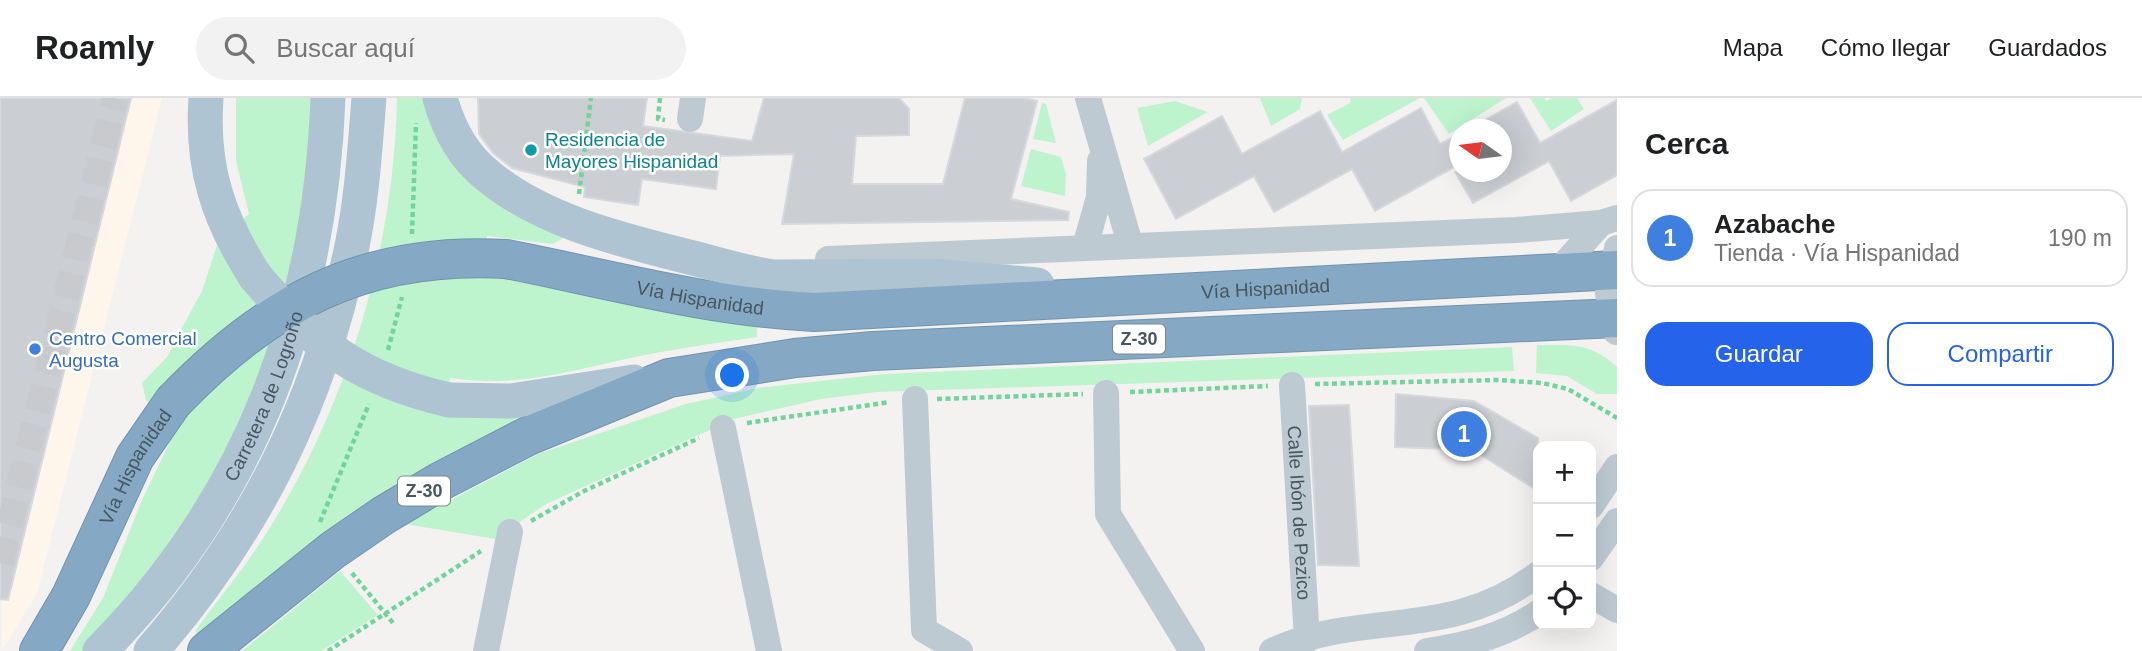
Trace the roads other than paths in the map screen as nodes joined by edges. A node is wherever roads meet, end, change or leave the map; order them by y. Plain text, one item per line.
1 (206, 98) edge
2 (328, 98) edge
3 (369, 98) edge
4 (1088, 98) edge
5 (428, 104) edge
6 (1101, 148) junction
7 (1609, 221) edge
8 (1130, 244) junction
9 (1085, 247) junction
10 (683, 255) junction
11 (1615, 263) edge
12 (1558, 272) junction
13 (1149, 293) junction
14 (1615, 324) edge
15 (669, 378) junction
16 (1292, 385) road end
17 (1106, 393) road end
18 (915, 399) road end
19 (723, 428) road end
20 (1617, 467) edge
21 (1592, 504) edge
22 (1617, 521) edge
23 (510, 532) road end
24 (1596, 551) edge
25 (1533, 578) edge
26 (1596, 597) edge
27 (1617, 610) edge
28 (1533, 617) edge
29 (1307, 640) junction
30 (1500, 643) edge
31 (39, 651) edge
32 (100, 651) edge
33 (151, 651) edge
34 (206, 651) edge
35 (486, 651) edge
36 (769, 651) edge
37 (961, 651) edge
38 (1192, 651) edge
39 (1272, 651) edge
40 (1427, 651) edge

1 - 15 main road, Z-30, bridge
2 - 32 main road, Carretera de Logroño
3 - 33 main road, Carretera de Logroño
4 - 6 street
5 - 10 main road
6 - 8 street
6 - 9 street
7 - 8 street, Vía Hispanidad
7 - 12 street, Vía Hispanidad
8 - 9 street, Vía Hispanidad
9 - 10 street, Vía Hispanidad
10 - 13 main road
11 - 12 highway, Vía Hispanidad
11 - 14 street, Vía Hispanidad
12 - 13 highway, Vía Hispanidad
13 - 31 highway, Vía Hispanidad, bridge
14 - 15 highway, Vía Hispanidad / Z-30
15 - 34 highway, Vía Hispanidad / Z-30
16 - 29 street, Calle Ibón de Pezico
17 - 38 street
18 - 37 street
19 - 36 street
20 - 21 street
22 - 24 street
23 - 35 street
25 - 29 street
26 - 27 street
28 - 30 street
29 - 39 street
30 - 40 street

